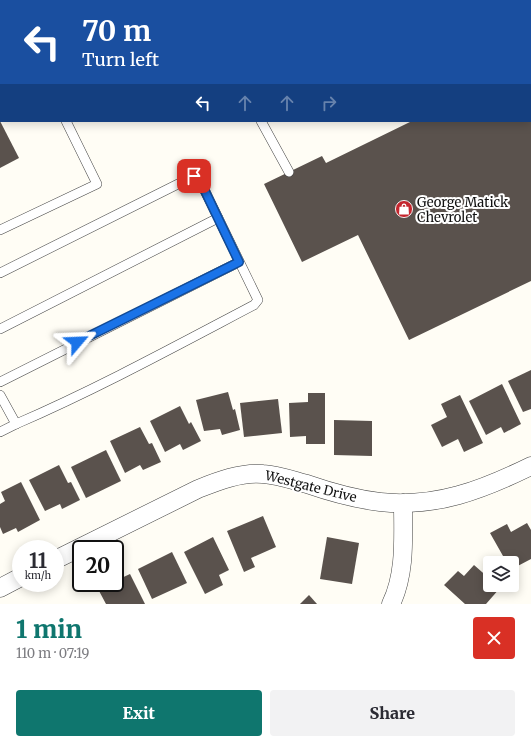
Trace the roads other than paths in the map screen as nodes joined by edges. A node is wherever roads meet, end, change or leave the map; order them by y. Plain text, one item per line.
1 (66, 122) edge
2 (261, 122) edge
3 (289, 172) dead end
4 (218, 218) junction
5 (0, 230) edge
6 (239, 262) junction
7 (0, 273) edge
8 (0, 329) edge
9 (0, 382) edge
10 (0, 395) edge
11 (16, 424) junction
12 (0, 432) edge
13 (531, 466) edge
14 (403, 503) junction
15 (64, 556) edge
16 (12, 582) edge
17 (0, 588) edge
18 (391, 604) edge

1 - 5 lane
2 - 3 lane
4 - 6 lane
4 - 7 lane
4 - 8 lane
6 - 9 lane
6 - 11 lane
10 - 11 lane
11 - 12 lane
13 - 14 street, Westgate Drive
14 - 15 street, Westgate Drive
14 - 18 street
16 - 17 street

